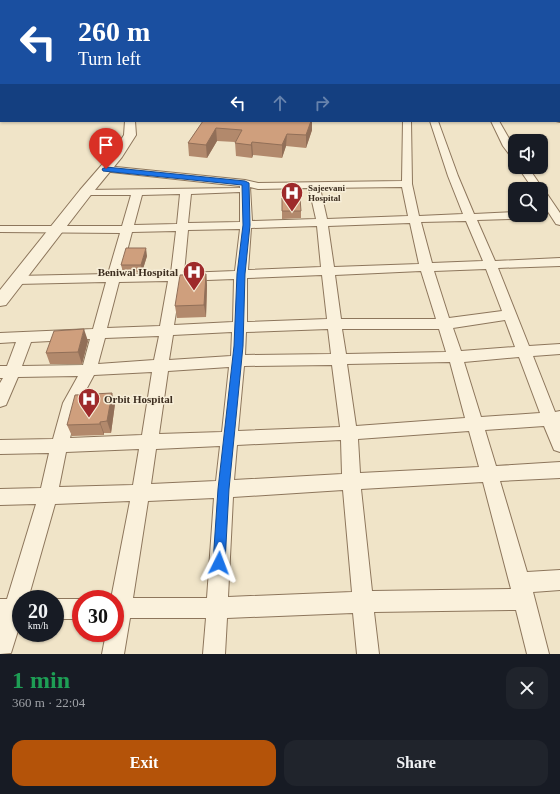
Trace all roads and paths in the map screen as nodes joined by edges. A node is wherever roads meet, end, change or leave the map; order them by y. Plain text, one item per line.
1 (2, 0) edge
2 (8, 0) edge
3 (130, 122) edge
4 (407, 122) edge
5 (434, 122) edge
6 (496, 122) edge
7 (508, 146) edge
8 (106, 169) junction
9 (407, 184) junction
10 (314, 185) junction
11 (250, 186) junction
12 (186, 191) junction
13 (137, 192) junction
14 (85, 194) junction
15 (548, 203) edge
16 (508, 216) edge
17 (548, 216) edge
18 (470, 217) junction
19 (558, 217) edge
20 (414, 219) junction
21 (322, 223) junction
22 (246, 225) junction
23 (182, 228) junction
24 (0, 229) edge
25 (127, 229) junction
26 (57, 230) junction
27 (560, 262) edge
28 (490, 264) junction
29 (426, 266) junction
30 (328, 270) junction
31 (241, 274) junction
32 (176, 276) junction
33 (114, 278) junction
34 (17, 280) junction
35 (0, 301) edge
36 (509, 315) junction
37 (335, 324) junction
38 (444, 324) junction
39 (239, 327) junction
40 (167, 331) junction
41 (99, 333) junction
42 (25, 337) junction
43 (0, 338) edge
44 (560, 349) edge
45 (524, 350) junction
46 (455, 357) junction
47 (339, 358) junction
48 (237, 361) junction
49 (162, 366) junction
50 (88, 370) junction
51 (6, 371) edge
52 (0, 401) edge
53 (555, 418) edge
54 (475, 424) junction
55 (349, 433) junction
56 (229, 439) junction
57 (149, 442) junction
58 (560, 444) edge
59 (59, 446) junction
60 (0, 447) edge
61 (560, 470) edge
62 (489, 473) junction
63 (351, 481) junction
64 (224, 489) junction
65 (141, 492) junction
66 (48, 496) junction
67 (0, 497) edge
68 (560, 580) edge
69 (18, 590) edge
70 (122, 590) edge
71 (523, 591) junction
72 (364, 602) junction
73 (124, 608) edge
74 (216, 608) junction
75 (12, 610) edge
76 (114, 642) edge
77 (0, 653) edge
78 (113, 654) edge
79 (214, 654) edge
80 (368, 654) edge
81 (538, 654) edge

1 - 2 street
3 - 8 street
4 - 9 street
5 - 18 street
6 - 7 street
8 - 11 street
8 - 14 street
9 - 10 street
9 - 20 street
10 - 11 street
10 - 21 street
11 - 12 street
11 - 22 street
12 - 13 street
12 - 23 street
13 - 14 street
13 - 25 street
14 - 26 street
15 - 19 street
16 - 18 street
17 - 19 street
18 - 20 street
18 - 28 street
20 - 21 street
20 - 29 street
21 - 22 street
21 - 30 street
22 - 23 street
22 - 31 street
23 - 25 street
23 - 32 street
24 - 26 street
25 - 26 street
25 - 33 street
26 - 34 street
27 - 28 street
28 - 29 street
28 - 36 street
29 - 30 street
29 - 38 street
30 - 31 street
30 - 37 street
31 - 32 street
31 - 39 street
32 - 33 street
32 - 40 street
33 - 34 street
33 - 41 street
34 - 35 street
36 - 38 street
36 - 45 street
37 - 38 street
37 - 39 street
37 - 47 street
38 - 46 street
39 - 40 street
39 - 48 street
40 - 41 street
40 - 49 street
41 - 42 street
41 - 50 street
42 - 43 street
42 - 51 street
44 - 45 street
45 - 46 street
45 - 53 street
46 - 47 street
46 - 54 street
47 - 48 street
47 - 55 street
48 - 49 street
48 - 56 street
49 - 50 street
49 - 57 street
50 - 51 street
50 - 59 street
51 - 52 street
53 - 54 street
53 - 58 street
54 - 55 street
54 - 62 street
55 - 56 street
55 - 63 street
56 - 57 street
56 - 64 street
57 - 59 street
57 - 65 street
59 - 60 street
59 - 66 street
61 - 62 street
62 - 63 street
62 - 71 street
63 - 64 street
63 - 72 street
64 - 65 street
64 - 74 street
65 - 66 street
65 - 70 street
66 - 67 street
66 - 69 street
68 - 71 street
71 - 72 street
71 - 81 street
72 - 74 street
72 - 80 street
73 - 74 street
74 - 79 street
75 - 77 street
76 - 78 street

